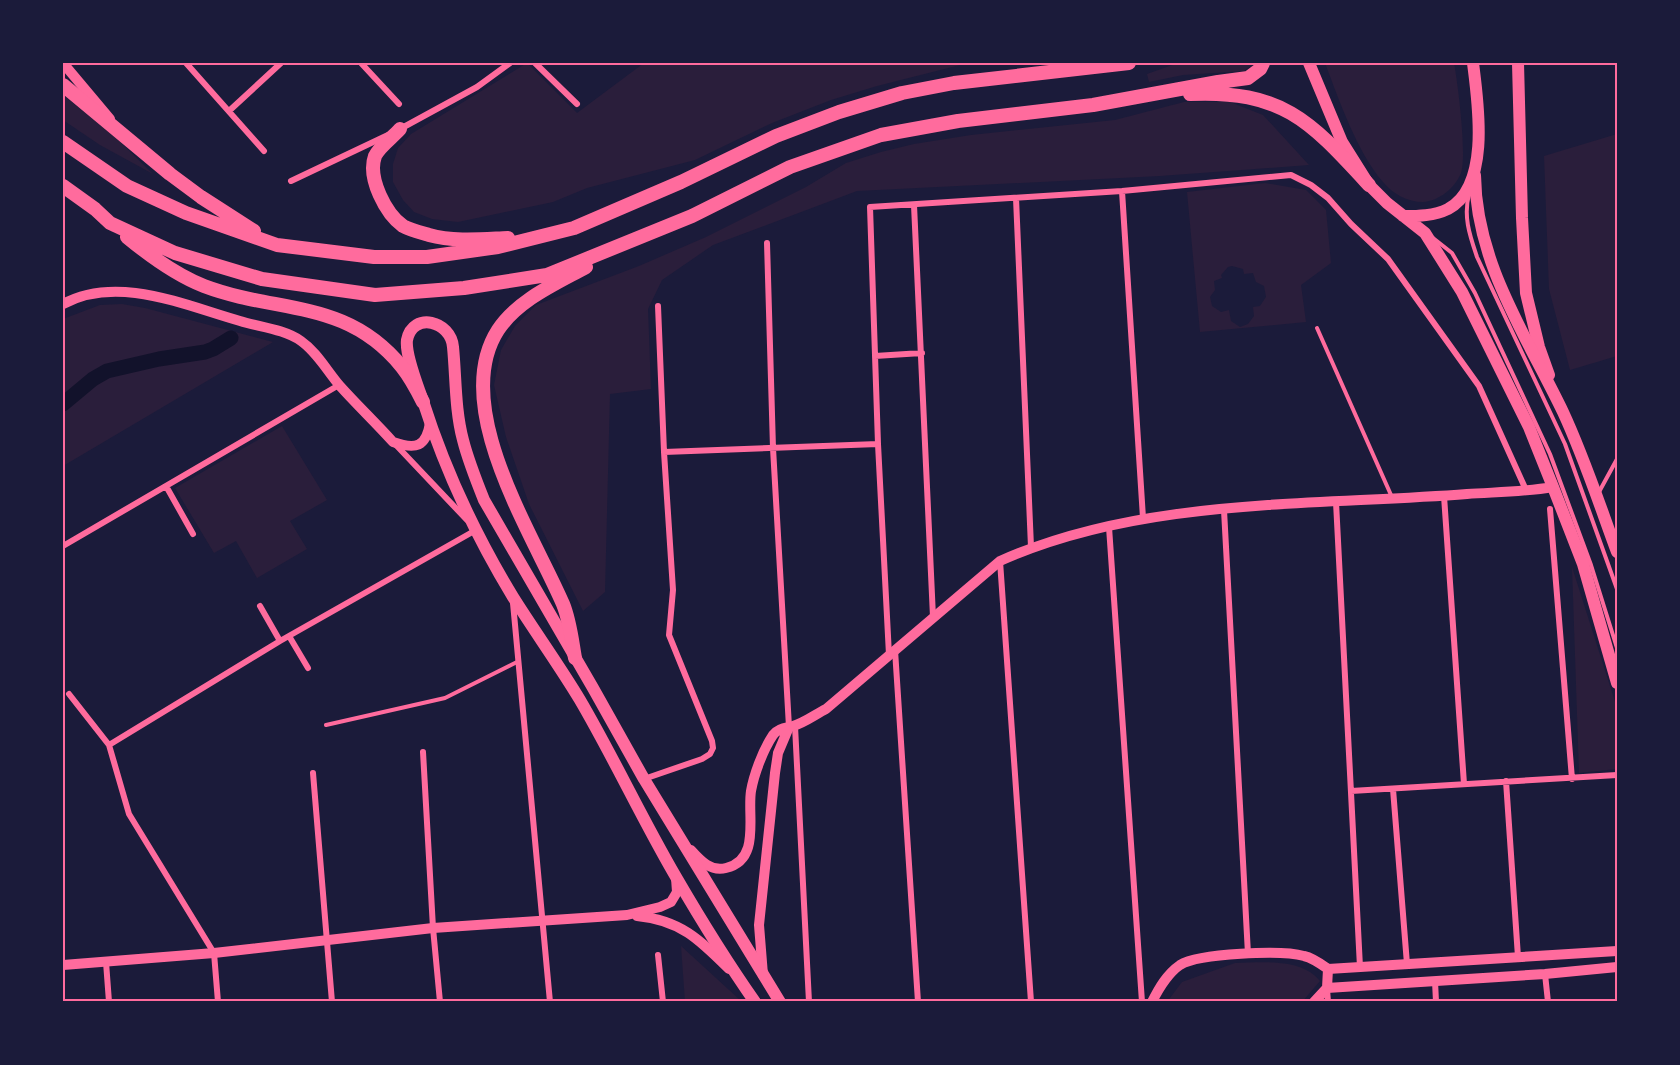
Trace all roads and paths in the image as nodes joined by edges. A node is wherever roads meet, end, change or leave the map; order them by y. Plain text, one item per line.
1 (63, 63) edge
2 (186, 63) edge
3 (281, 63) edge
4 (361, 63) edge
5 (510, 63) edge
6 (535, 63) edge
7 (1129, 63) edge
8 (1263, 63) edge
9 (1309, 63) edge
10 (1473, 63) edge
11 (1479, 63) edge
12 (1518, 63) edge
13 (63, 85) edge
14 (1149, 96) junction
15 (1478, 99) junction
16 (399, 104) dead end
17 (577, 104) dead end
18 (229, 111) junction
19 (400, 129) junction
20 (128, 139) junction
21 (63, 142) edge
22 (264, 151) dead end
23 (1475, 175) junction
24 (291, 181) dead end
25 (1369, 185) junction
26 (63, 186) edge
27 (1122, 191) junction
28 (1016, 198) junction
29 (914, 205) junction
30 (1403, 216) junction
31 (110, 223) junction
32 (1425, 233) junction
33 (537, 238) junction
34 (634, 241) junction
35 (767, 243) dead end
36 (276, 245) junction
37 (63, 304) edge
38 (658, 306) dead end
39 (1317, 328) dead end
40 (922, 353) junction
41 (875, 356) junction
42 (339, 384) junction
43 (423, 402) junction
44 (1563, 413) junction
45 (430, 423) junction
46 (393, 442) junction
47 (878, 444) junction
48 (773, 448) junction
49 (664, 452) junction
50 (1617, 459) edge
51 (166, 486) junction
52 (1554, 487) junction
53 (1526, 490) junction
54 (1444, 496) junction
55 (1596, 497) junction
56 (1393, 499) junction
57 (1336, 502) junction
58 (1550, 509) dead end
59 (1224, 510) junction
60 (1143, 518) junction
61 (1109, 527) junction
62 (476, 530) junction
63 (193, 534) dead end
64 (63, 546) edge
65 (1031, 547) junction
66 (1617, 552) edge
67 (1000, 561) junction
68 (1617, 589) edge
69 (513, 596) junction
70 (260, 606) dead end
71 (933, 617) junction
72 (289, 636) junction
73 (280, 641) junction
74 (1617, 648) edge
75 (892, 653) junction
76 (575, 658) junction
77 (517, 662) junction
78 (308, 668) dead end
79 (1617, 683) edge
80 (69, 694) dead end
81 (326, 725) dead end
82 (792, 727) junction
83 (110, 745) junction
84 (423, 752) dead end
85 (313, 773) dead end
86 (1617, 774) edge
87 (644, 779) junction
88 (1572, 779) junction
89 (1506, 781) junction
90 (1464, 784) junction
91 (1393, 789) junction
92 (1351, 791) junction
93 (684, 843) junction
94 (676, 877) junction
95 (627, 915) junction
96 (541, 921) junction
97 (433, 928) junction
98 (327, 940) junction
99 (1617, 951) edge
100 (214, 953) junction
101 (1248, 954) junction
102 (658, 956) dead end
103 (1518, 957) junction
104 (106, 962) junction
105 (1407, 964) junction
106 (63, 965) edge
107 (1360, 967) junction
108 (1617, 967) edge
109 (1328, 969) junction
110 (1545, 974) junction
111 (763, 976) junction
112 (739, 979) junction
113 (1435, 981) junction
114 (1327, 988) junction
115 (109, 1002) edge
116 (218, 1002) edge
117 (332, 1002) edge
118 (440, 1002) edge
119 (549, 1002) edge
120 (663, 1002) edge
121 (755, 1002) edge
122 (780, 1002) edge
123 (809, 1002) edge
124 (918, 1002) edge
125 (1031, 1002) edge
126 (1142, 1002) edge
127 (1152, 1002) edge
128 (1314, 1002) edge
129 (1328, 1002) edge
130 (1436, 1002) edge
131 (1548, 1002) edge

1 - 20 street
2 - 18 street
3 - 18 street
4 - 16 street
5 - 19 street
6 - 17 street
7 - 33 highway
8 - 14 highway
9 - 25 main road
10 - 15 main road
11 - 15 main road
12 - 44 main road
13 - 20 highway
14 - 25 highway
14 - 34 highway
15 - 23 main road
18 - 22 street
19 - 24 street
19 - 33 highway
20 - 36 highway
21 - 36 highway
23 - 30 main road
23 - 44 main road
23 - 68 lane
25 - 30 main road
26 - 31 highway
27 - 28 street
27 - 53 street
27 - 60 street
28 - 29 street
28 - 65 street
29 - 40 street
29 - 41 street
30 - 32 main road
31 - 34 highway
31 - 43 highway
32 - 52 main road
32 - 74 lane
33 - 36 highway
34 - 76 highway
35 - 48 street
37 - 42 street
38 - 49 street
39 - 56 lane
40 - 41 street
40 - 71 street
41 - 47 street
42 - 46 street
42 - 51 street
43 - 45 main road
43 - 76 main road
44 - 55 main road
45 - 46 street
45 - 62 main road
46 - 62 street
47 - 48 street
47 - 75 street
48 - 49 street
48 - 82 street
49 - 87 street
50 - 55 lane
51 - 63 street
51 - 64 street
52 - 53 street
52 - 79 main road
53 - 54 street
54 - 56 street
54 - 90 street
55 - 66 main road
56 - 57 street
57 - 59 street
57 - 92 street
58 - 88 street
59 - 60 street
59 - 101 street
60 - 61 street
61 - 65 street
61 - 126 street
62 - 69 main road
62 - 72 street
65 - 67 street
67 - 71 street
67 - 125 street
69 - 77 street
69 - 94 main road
70 - 73 street
71 - 75 street
72 - 73 street
72 - 78 street
73 - 83 street
75 - 82 street
75 - 124 street
76 - 87 main road
77 - 81 lane
77 - 96 street
80 - 83 street
82 - 93 street
82 - 111 street
82 - 123 street
83 - 100 street
84 - 97 street
85 - 98 street
86 - 88 street
87 - 93 main road
88 - 89 street
89 - 90 street
89 - 103 street
90 - 91 street
91 - 92 street
91 - 105 street
92 - 107 street
93 - 111 main road
94 - 95 street
94 - 112 main road
95 - 96 street
95 - 112 street
96 - 97 street
96 - 119 street
97 - 98 street
97 - 118 street
98 - 100 street
98 - 117 street
99 - 103 street
100 - 104 street
100 - 116 street
101 - 109 street
101 - 127 street
102 - 120 street
103 - 105 street
104 - 106 street
104 - 115 street
105 - 107 street
107 - 109 street
108 - 110 street
109 - 114 street
110 - 113 street
110 - 131 street
111 - 122 main road
112 - 121 main road
113 - 114 street
113 - 130 street
114 - 128 street
114 - 129 street

